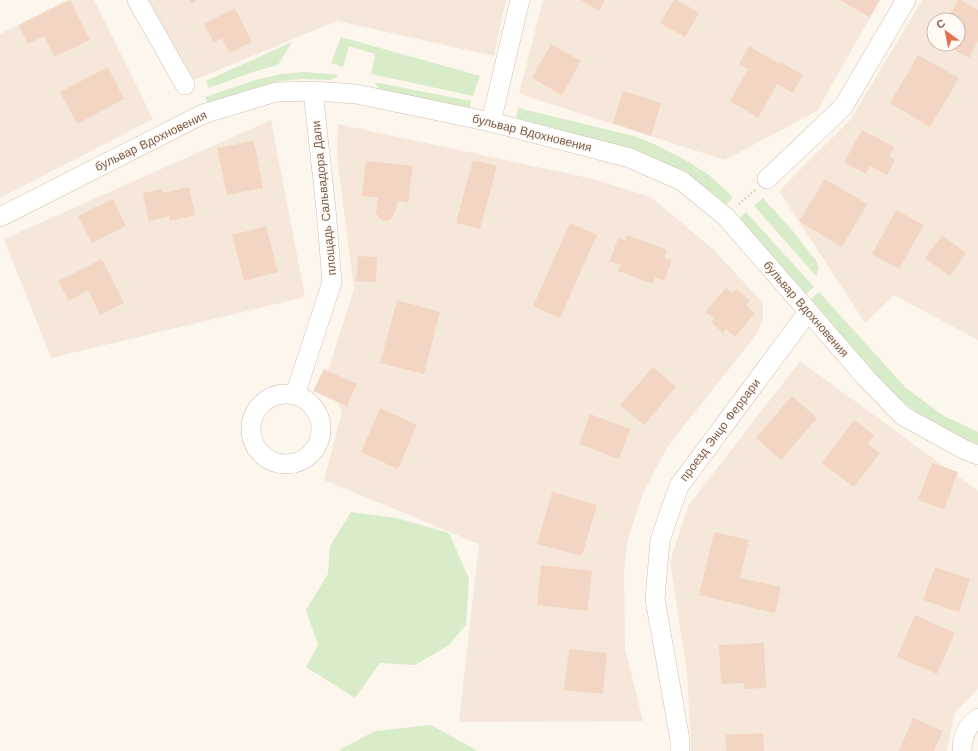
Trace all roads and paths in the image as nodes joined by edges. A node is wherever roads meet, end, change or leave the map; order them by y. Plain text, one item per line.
1 (136, 0) edge
2 (520, 0) edge
3 (906, 0) edge
4 (185, 84) dead end
5 (312, 91) junction
6 (491, 122) junction
7 (767, 179) joint
8 (0, 217) edge
9 (726, 217) junction
10 (808, 312) junction
11 (295, 395) dead end
12 (978, 455) edge
13 (978, 718) edge
14 (680, 751) edge
15 (962, 751) edge

1 - 4 street
2 - 6 street
3 - 7 street
5 - 6 street, бульвар Вдохновения
5 - 8 street, бульвар Вдохновения
5 - 11 street, площадь Сальвадора Дали
6 - 9 street, бульвар Вдохновения
7 - 9 path
9 - 10 street, бульвар Вдохновения
10 - 12 street, бульвар Вдохновения
10 - 14 street, проезд Энцо Феррари
13 - 15 street

